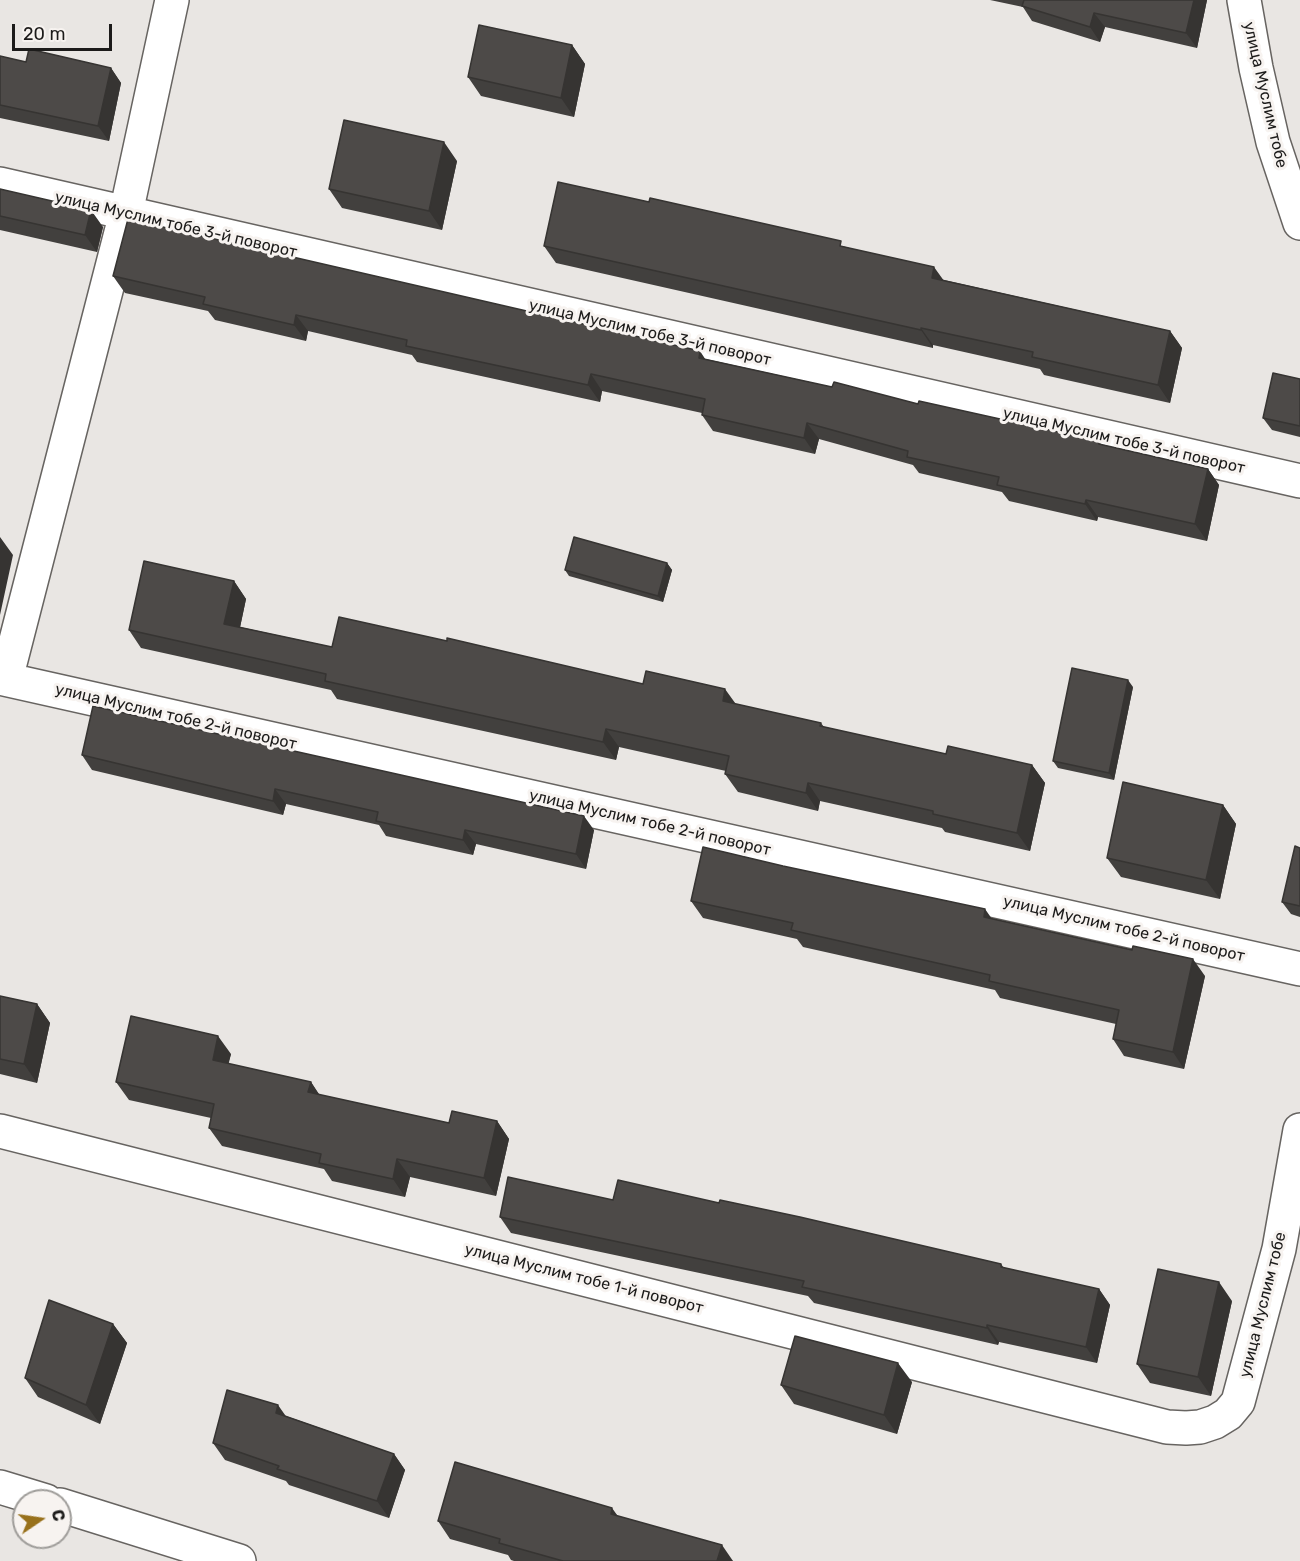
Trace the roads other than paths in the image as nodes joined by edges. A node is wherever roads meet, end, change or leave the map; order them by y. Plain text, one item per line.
1 (172, 0) edge
2 (1244, 0) edge
3 (0, 184) edge
4 (126, 213) junction
5 (1300, 223) edge
6 (1300, 481) edge
7 (3, 678) edge
8 (1300, 969) edge
9 (1300, 1130) edge
10 (0, 1131) edge
11 (1289, 1253) edge
12 (1167, 1427) joint
13 (72, 1509) edge
14 (239, 1561) edge

1 - 4 street
2 - 5 street, улица Муслим тобе
3 - 4 street, улица Муслим тобе 3-й поворот
4 - 6 street, улица Муслим тобе 3-й поворот
4 - 7 street
7 - 8 street, улица Муслим тобе 2-й поворот
9 - 11 street, улица Муслим тобе
10 - 12 street, улица Муслим тобе 1-й поворот
11 - 12 street, улица Муслим тобе
13 - 14 street

